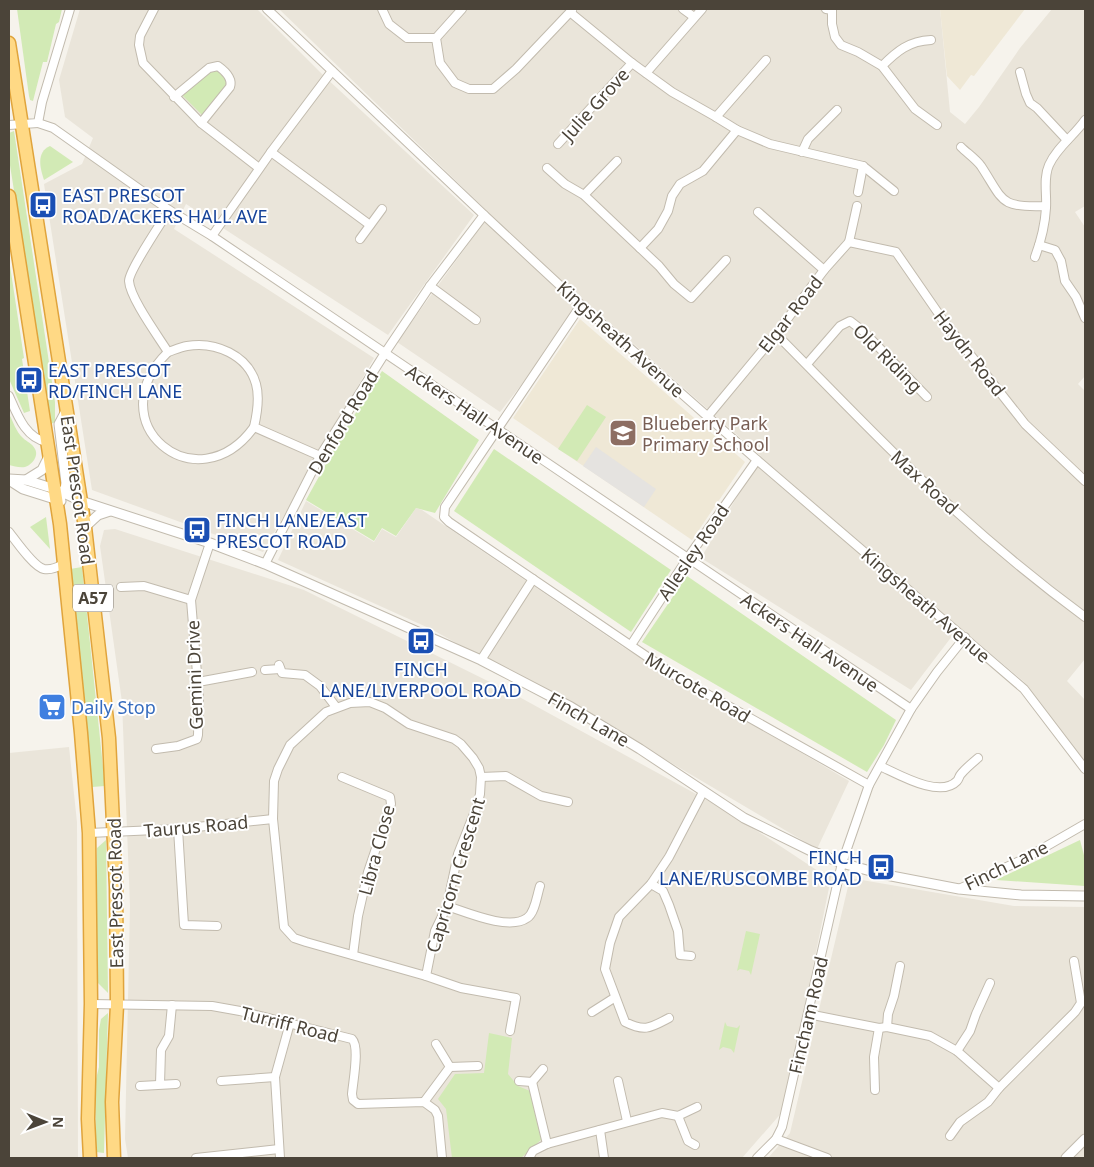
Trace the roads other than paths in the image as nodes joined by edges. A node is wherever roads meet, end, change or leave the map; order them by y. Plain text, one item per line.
1 (70, 9) edge
2 (154, 9) edge
3 (267, 9) edge
4 (382, 9) edge
5 (462, 9) edge
6 (683, 9) edge
7 (702, 9) edge
8 (830, 9) edge
9 (572, 11) edge
10 (694, 17) junction
11 (436, 38) junction
12 (931, 40) dead end
13 (9, 43) edge
14 (766, 60) dead end
15 (632, 63) junction
16 (882, 66) junction
17 (332, 72) junction
18 (1020, 72) dead end
19 (646, 73) junction
20 (174, 97) junction
21 (838, 110) dead end
22 (716, 116) junction
23 (38, 123) junction
24 (1084, 123) edge
25 (15, 124) edge
26 (201, 124) junction
27 (936, 125) dead end
28 (737, 130) junction
29 (1067, 140) junction
30 (558, 144) dead end
31 (960, 148) dead end
32 (271, 152) junction
33 (802, 152) junction
34 (617, 161) dead end
35 (863, 166) junction
36 (259, 168) junction
37 (547, 168) dead end
38 (894, 191) dead end
39 (858, 192) dead end
40 (584, 195) junction
41 (9, 196) edge
42 (857, 206) dead end
43 (1046, 206) junction
44 (382, 209) dead end
45 (169, 210) junction
46 (758, 212) dead end
47 (484, 215) junction
48 (370, 225) junction
49 (212, 236) junction
50 (360, 239) dead end
51 (12, 240) edge
52 (849, 242) junction
53 (1039, 245) junction
54 (640, 248) junction
55 (1035, 257) dead end
56 (726, 260) dead end
57 (824, 270) junction
58 (430, 286) junction
59 (581, 305) junction
60 (1085, 318) edge
61 (476, 320) dead end
62 (776, 334) junction
63 (168, 352) junction
64 (385, 353) junction
65 (807, 364) junction
66 (9, 396) edge
67 (927, 397) dead end
68 (67, 409) junction
69 (708, 416) junction
70 (254, 427) junction
71 (497, 429) junction
72 (47, 442) junction
73 (50, 456) junction
74 (320, 456) junction
75 (757, 460) junction
76 (9, 480) edge
77 (26, 480) junction
78 (1085, 481) edge
79 (59, 494) junction
80 (81, 501) junction
81 (110, 511) junction
82 (85, 527) junction
83 (9, 532) edge
84 (210, 543) junction
85 (687, 559) junction
86 (63, 564) junction
87 (265, 564) junction
88 (533, 579) junction
89 (121, 587) dead end
90 (191, 600) junction
91 (1085, 617) edge
92 (965, 637) junction
93 (630, 645) junction
94 (481, 660) junction
95 (265, 670) dead end
96 (252, 672) dead end
97 (198, 682) junction
98 (336, 707) junction
99 (911, 709) junction
100 (156, 749) dead end
101 (978, 758) dead end
102 (880, 766) junction
103 (1085, 768) edge
104 (342, 777) dead end
105 (481, 777) junction
106 (869, 785) junction
107 (703, 792) junction
108 (568, 802) dead end
109 (273, 819) junction
110 (1085, 824) edge
111 (178, 829) junction
112 (114, 832) junction
113 (88, 833) junction
114 (842, 863) junction
115 (651, 884) junction
116 (540, 886) dead end
117 (959, 890) junction
118 (1085, 896) edge
119 (447, 906) junction
120 (217, 926) dead end
121 (353, 955) junction
122 (691, 956) dead end
123 (1074, 961) dead end
124 (900, 966) dead end
125 (426, 976) junction
126 (990, 983) dead end
127 (614, 998) junction
128 (91, 1004) junction
129 (117, 1005) junction
130 (172, 1005) junction
131 (592, 1012) dead end
132 (808, 1014) junction
133 (669, 1018) dead end
134 (290, 1023) junction
135 (883, 1027) junction
136 (510, 1031) dead end
137 (436, 1044) dead end
138 (957, 1051) junction
139 (450, 1066) junction
140 (478, 1066) dead end
141 (543, 1069) dead end
142 (275, 1077) junction
143 (618, 1080) dead end
144 (221, 1081) dead end
145 (519, 1081) dead end
146 (532, 1082) junction
147 (160, 1084) junction
148 (176, 1084) dead end
149 (140, 1086) dead end
150 (999, 1088) junction
151 (875, 1090) dead end
152 (424, 1102) junction
153 (697, 1107) dead end
154 (678, 1116) junction
155 (627, 1121) junction
156 (600, 1130) junction
157 (950, 1136) dead end
158 (776, 1139) junction
159 (1084, 1142) edge
160 (547, 1144) junction
161 (695, 1145) dead end
162 (279, 1149) junction
163 (90, 1158) edge
164 (113, 1158) edge
165 (196, 1158) edge
166 (280, 1158) edge
167 (442, 1158) edge
168 (529, 1158) edge
169 (604, 1158) edge
170 (758, 1158) edge
171 (826, 1158) edge
172 (1066, 1158) edge

1 - 23 street
2 - 20 street
3 - 17 street, Kingsheath Avenue
4 - 11 street
5 - 11 street
6 - 10 street
7 - 10 street
8 - 16 street
9 - 11 street
9 - 15 street
10 - 19 street
12 - 16 street
13 - 25 highway, East Prescot Road / A57
14 - 22 street
15 - 19 street
15 - 30 street, Julie Grove
16 - 27 street
17 - 32 street
17 - 47 street, Kingsheath Avenue
18 - 29 street
19 - 22 street
20 - 26 street
20 - 26 street
21 - 33 street
22 - 28 street
23 - 25 street
23 - 45 street, Ackers Hall Avenue
24 - 29 street
25 - 68 highway, East Prescot Road / A57
26 - 36 street
28 - 33 street
28 - 54 street
29 - 43 street
31 - 43 street
32 - 36 street
32 - 48 street
33 - 35 street
34 - 40 street
35 - 38 street
35 - 39 street
36 - 49 street
37 - 40 street
40 - 54 street
41 - 51 highway, East Prescot Road / A57
42 - 52 street, Elgar Road
43 - 53 street
44 - 48 street
45 - 49 street, Ackers Hall Avenue
45 - 63 street
46 - 57 street
47 - 58 street, Denford Road
47 - 59 street, Kingsheath Avenue
48 - 50 street
49 - 64 street, Ackers Hall Avenue
51 - 72 highway, East Prescot Road / A57
52 - 57 street, Elgar Road
52 - 78 street, Haydn Road
53 - 55 street
53 - 60 street
54 - 56 street
57 - 62 street, Elgar Road
58 - 61 street
58 - 64 street, Denford Road
59 - 69 street, Kingsheath Avenue
59 - 71 street
62 - 65 street, Max Road
62 - 69 street, Elgar Road
63 - 70 street
63 - 70 street
64 - 71 street, Ackers Hall Avenue
64 - 74 street, Denford Road
65 - 67 street, Old Riding
65 - 91 street, Max Road
66 - 72 street, East Prescot Road
68 - 79 street
68 - 80 highway, East Prescot Road / A57
69 - 75 street, Kingsheath Avenue
70 - 74 street
71 - 85 street, Ackers Hall Avenue
71 - 88 street, Murcote Road
72 - 73 highway, East Prescot Road / A57
73 - 77 street
73 - 79 highway, East Prescot Road / A57
74 - 87 street, Denford Road
75 - 85 street, Allesley Road
75 - 92 street, Kingsheath Avenue
76 - 77 street
76 - 79 street
77 - 79 street
79 - 80 street, Finch Lane
79 - 86 highway, East Prescot Road / A57
80 - 81 street, Finch Lane
80 - 82 highway, East Prescot Road / A57
81 - 82 street
81 - 84 street, Finch Lane
82 - 112 highway, East Prescot Road / A57
83 - 86 street
84 - 87 street, Finch Lane
84 - 90 street, Gemini Drive
85 - 93 street, Allesley Road
85 - 99 street, Ackers Hall Avenue
86 - 113 highway, East Prescot Road / A57
87 - 94 street, Finch Lane
88 - 93 street, Murcote Road
88 - 94 street
89 - 90 street, Gemini Drive
90 - 97 street, Gemini Drive
92 - 99 street, Fincham Road
92 - 103 street, Kingsheath Avenue
93 - 106 street, Murcote Road
94 - 107 street, Finch Lane
95 - 98 street
96 - 97 street
97 - 100 street, Gemini Drive
98 - 105 street, Capricorn Crescent
98 - 109 street, Capricorn Crescent
99 - 102 street, Fincham Road
101 - 102 street
102 - 106 street, Fincham Road
104 - 121 street, Libra Close
105 - 108 street
105 - 119 street, Capricorn Crescent
106 - 114 street, Fincham Road
107 - 114 street, Finch Lane
107 - 115 street
109 - 111 street, Taurus Road
109 - 121 street, Capricorn Crescent
110 - 117 street, Finch Lane
111 - 112 street, Taurus Road
111 - 120 street
112 - 113 street, Taurus Road
112 - 129 highway, East Prescot Road / A57
113 - 128 highway, East Prescot Road / A57
114 - 117 street, Finch Lane
114 - 132 street, Fincham Road
115 - 122 street
115 - 127 street
116 - 119 street
117 - 118 street
119 - 125 street, Capricorn Crescent
121 - 125 street, Capricorn Crescent
123 - 150 street
124 - 135 street
125 - 136 street, Capricorn Crescent
126 - 138 street
127 - 131 street
127 - 133 street
128 - 129 street, Turriff Road
128 - 163 highway, East Prescot Road / A57
129 - 130 street, Turriff Road
129 - 164 highway, East Prescot Road / A57
130 - 134 street, Turriff Road
130 - 147 street
132 - 135 street
132 - 158 street, Fincham Road
134 - 142 street
134 - 152 street, Turriff Road
135 - 138 street
135 - 151 street
137 - 139 street
138 - 150 street
139 - 140 street
139 - 152 street
141 - 146 street
142 - 144 street
142 - 162 street
143 - 155 street
145 - 146 street
146 - 160 street
147 - 148 street
147 - 149 street
150 - 157 street
152 - 167 street
153 - 154 street
154 - 155 street
154 - 161 street
155 - 156 street
156 - 160 street
156 - 169 street
158 - 170 street, Fincham Road
158 - 171 street
159 - 172 street
160 - 168 street
162 - 165 street
162 - 166 street

